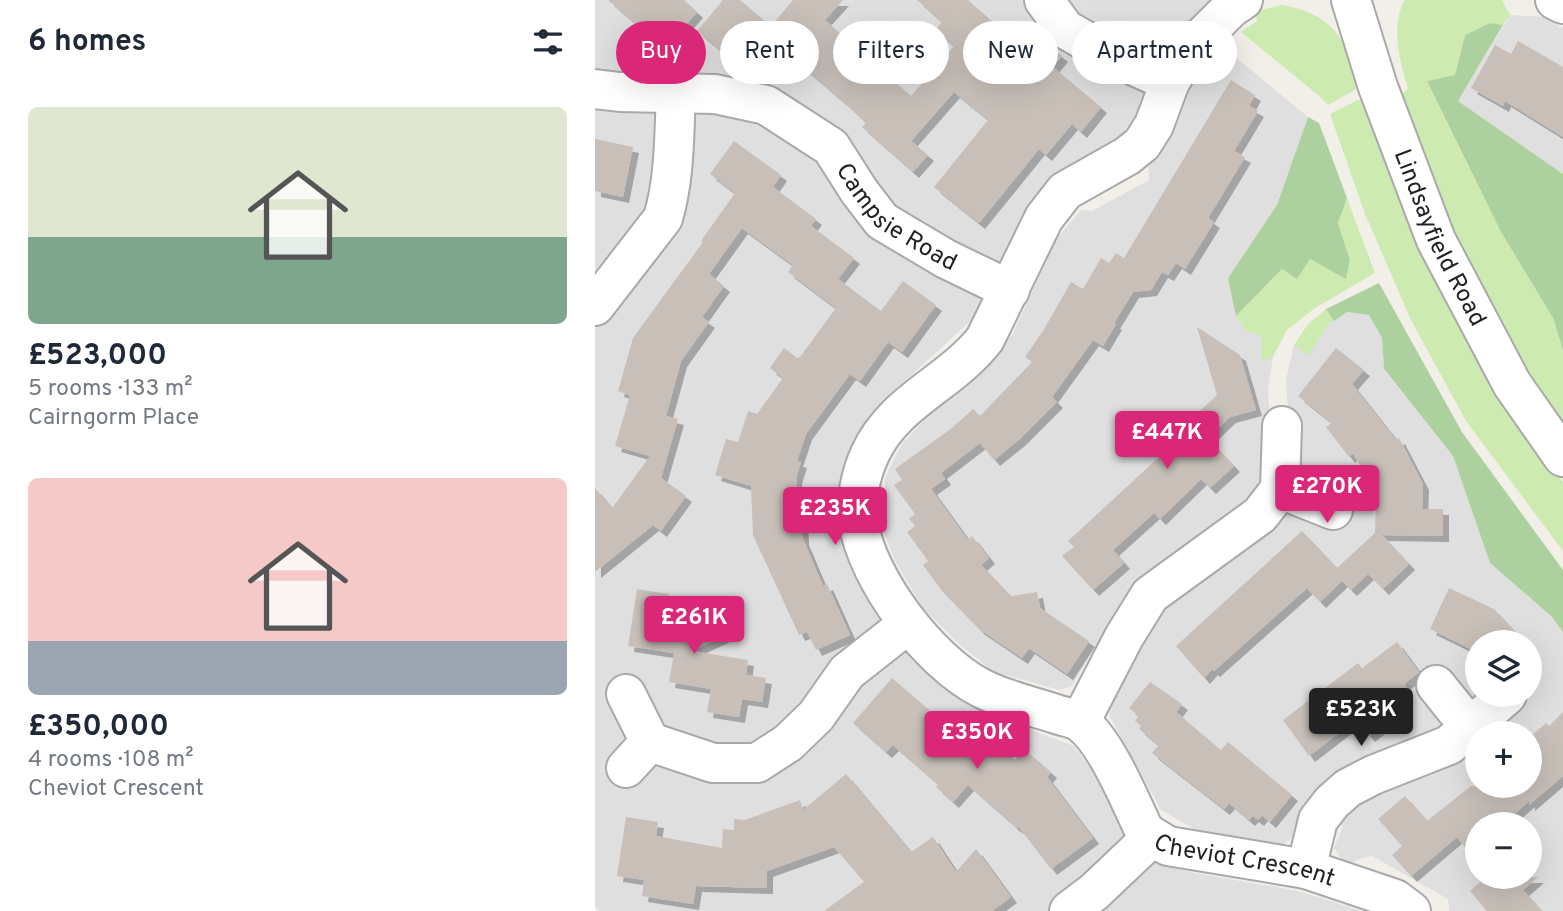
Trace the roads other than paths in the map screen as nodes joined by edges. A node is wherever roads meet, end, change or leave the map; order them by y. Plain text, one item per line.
1 (1044, 0) edge
2 (1243, 0) edge
3 (1351, 0) edge
4 (1555, 0) edge
5 (1563, 4) edge
6 (1218, 21) edge
7 (1072, 33) edge
8 (1169, 84) edge
9 (595, 89) edge
10 (676, 93) junction
11 (1010, 290) junction
12 (595, 306) edge
13 (1282, 426) dead end
14 (1563, 457) edge
15 (1280, 489) junction
16 (1333, 510) dead end
17 (908, 624) junction
18 (1436, 685) dead end
19 (626, 694) dead end
20 (1492, 707) edge
21 (1465, 721) edge
22 (1475, 721) edge
23 (1080, 722) junction
24 (1465, 730) edge
25 (1151, 838) junction
26 (1306, 869) junction
27 (1069, 911) edge
28 (1411, 911) edge

1 - 7 street
2 - 6 street
3 - 14 street, Lindsayfield Road
4 - 5 street
8 - 11 street
9 - 10 street, Campsie Road
10 - 11 street, Campsie Road
10 - 12 street
11 - 17 street
13 - 15 street
15 - 16 street
15 - 23 street
17 - 19 street
17 - 23 street
18 - 21 street
20 - 22 street
23 - 25 street, Cheviot Crescent
24 - 26 street
25 - 26 street, Cheviot Crescent
25 - 27 street
26 - 28 street, Cheviot Crescent

